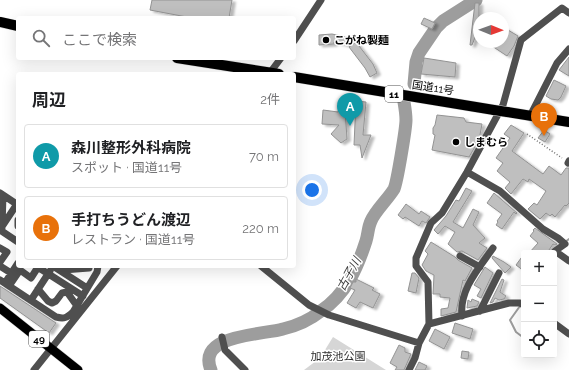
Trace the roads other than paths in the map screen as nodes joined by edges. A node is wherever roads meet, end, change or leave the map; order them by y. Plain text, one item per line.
1 (321, 0) edge
2 (569, 13) edge
3 (0, 22) edge
4 (16, 26) edge
5 (296, 38) edge
6 (569, 49) edge
7 (190, 60) edge
8 (280, 60) edge
9 (266, 72) edge
10 (273, 72) edge
11 (296, 77) edge
12 (530, 116) junction
13 (569, 122) edge
14 (467, 172) junction
15 (1, 194) edge
16 (16, 204) edge
17 (16, 207) edge
18 (1, 208) edge
19 (1, 216) edge
20 (1, 230) edge
21 (16, 241) edge
22 (567, 243) edge
23 (0, 248) edge
24 (493, 248) dead end
25 (557, 250) edge
26 (557, 253) edge
27 (460, 256) dead end
28 (569, 261) edge
29 (0, 262) edge
30 (0, 266) edge
31 (16, 266) edge
32 (480, 267) junction
33 (36, 268) edge
34 (39, 268) edge
35 (52, 268) edge
36 (89, 268) edge
37 (98, 268) edge
38 (99, 268) edge
39 (115, 268) edge
40 (263, 268) edge
41 (63, 269) edge
42 (11, 273) junction
43 (499, 273) dead end
44 (48, 274) junction
45 (109, 276) junction
46 (5, 283) edge
47 (87, 288) junction
48 (38, 289) junction
49 (83, 296) junction
50 (31, 300) junction
51 (521, 304) edge
52 (77, 306) junction
53 (0, 308) edge
54 (480, 311) junction
55 (462, 316) junction
56 (429, 324) junction
57 (557, 325) edge
58 (569, 334) edge
59 (222, 337) dead end
60 (419, 343) junction
61 (51, 349) junction
62 (34, 370) edge
63 (78, 370) edge
64 (246, 370) edge
65 (409, 370) edge

1 - 5 street
2 - 14 street
3 - 4 highway
6 - 12 street
7 - 9 highway
8 - 10 street
11 - 12 highway, 国道11号 / 11, bridge
12 - 13 highway, 国道11号 / 11
14 - 22 street
14 - 56 street
15 - 16 street
15 - 18 street
17 - 20 street
18 - 19 street
19 - 20 street
20 - 21 street
22 - 25 street
23 - 29 street
24 - 32 street
26 - 28 street
27 - 32 street
30 - 42 street
31 - 42 street
32 - 55 street
33 - 46 street
34 - 44 street
35 - 44 street
36 - 41 street
37 - 47 street
38 - 45 street
39 - 45 street
40 - 60 street
41 - 47 street
42 - 46 street
43 - 54 street
44 - 48 street
44 - 49 street
45 - 61 street
46 - 50 street
47 - 49 street
48 - 50 street
48 - 52 street
49 - 52 street
50 - 52 street
51 - 54 street
53 - 61 main road, 49
54 - 55 street
55 - 56 street
56 - 60 street
57 - 58 street
59 - 64 street
60 - 65 street
61 - 62 street
61 - 63 main road, 49

